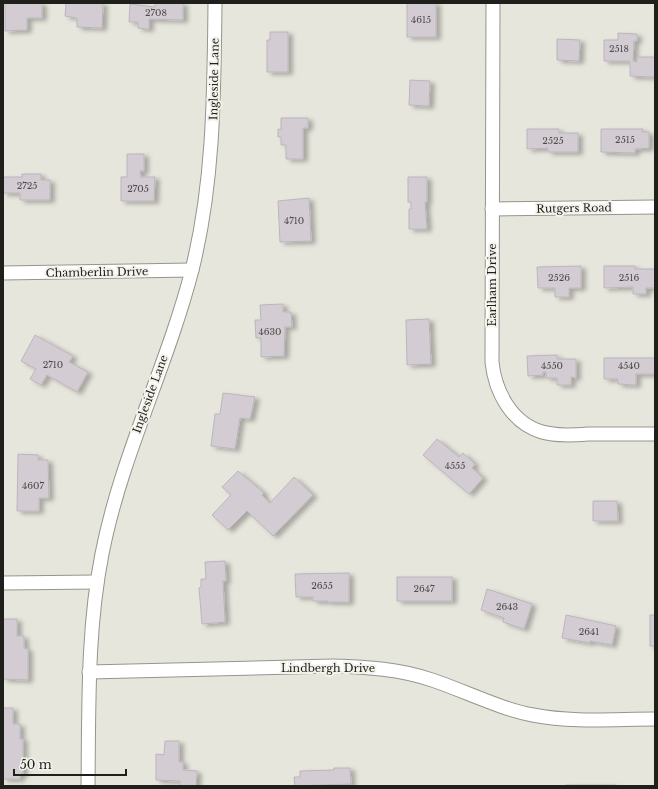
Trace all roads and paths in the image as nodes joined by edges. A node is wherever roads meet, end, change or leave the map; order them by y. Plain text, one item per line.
1 (215, 3) edge
2 (493, 3) edge
3 (655, 207) edge
4 (492, 209) junction
5 (192, 270) junction
6 (3, 273) edge
7 (655, 434) edge
8 (97, 582) junction
9 (3, 583) edge
10 (89, 672) junction
11 (655, 719) edge
12 (88, 786) edge

1 - 5 street, Ingleside Lane
2 - 4 street, Earlham Drive
3 - 4 street, Rutgers Road
4 - 7 street, Earlham Drive
5 - 6 street, Chamberlin Drive
5 - 8 street, Ingleside Lane
8 - 9 street
8 - 10 street, Ingleside Lane
10 - 11 street, Lindbergh Drive
10 - 12 street, Ingleside Lane

